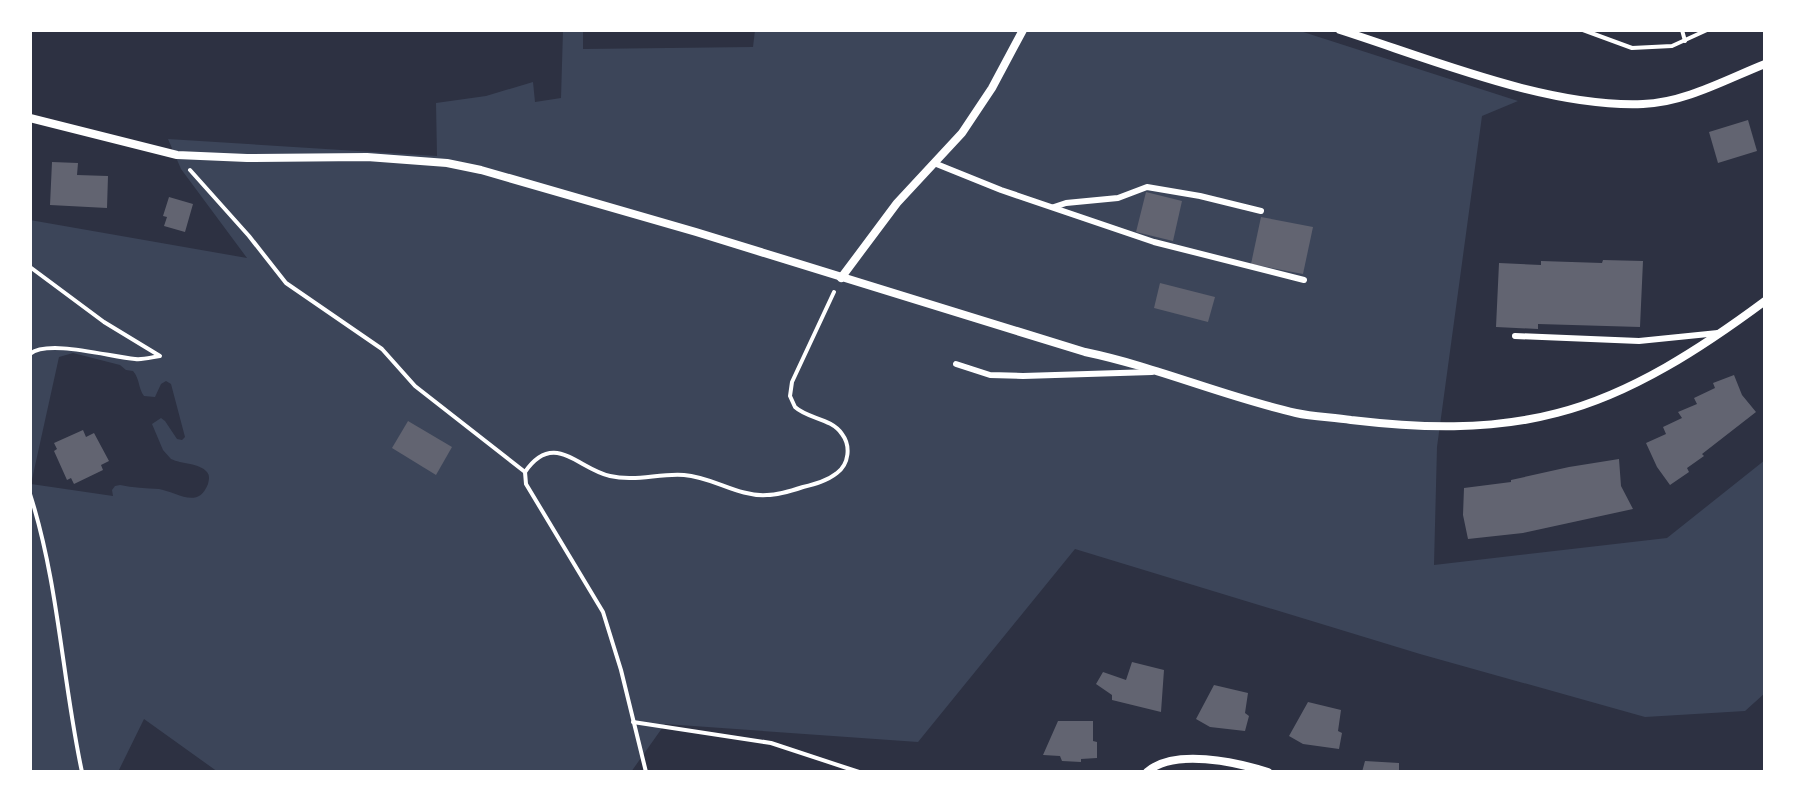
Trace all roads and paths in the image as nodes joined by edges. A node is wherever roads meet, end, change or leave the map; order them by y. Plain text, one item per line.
1 (1023, 30) edge
2 (1340, 30) edge
3 (1583, 30) edge
4 (1682, 30) edge
5 (1707, 30) edge
6 (1685, 41) junction
7 (1765, 64) edge
8 (30, 118) edge
9 (177, 155) junction
10 (934, 163) junction
11 (1054, 207) junction
12 (1261, 211) dead end
13 (30, 267) edge
14 (841, 278) junction
15 (1304, 280) dead end
16 (1765, 301) edge
17 (1718, 333) junction
18 (1515, 336) dead end
19 (30, 354) edge
20 (956, 364) dead end
21 (1160, 371) junction
22 (525, 472) junction
23 (30, 494) edge
24 (633, 722) junction
25 (82, 772) edge
26 (646, 772) edge
27 (859, 772) edge
28 (1147, 772) edge
29 (1268, 772) edge

1 - 10 street
2 - 7 street
3 - 6 path
4 - 6 path
5 - 6 path
8 - 9 street
9 - 14 street
9 - 22 path
10 - 11 lane
10 - 14 street
11 - 12 lane
11 - 15 lane
13 - 19 path
14 - 21 street
14 - 22 path
16 - 17 street
17 - 18 lane
17 - 21 street
20 - 21 lane
22 - 24 path
23 - 25 path
24 - 26 path
24 - 27 path
28 - 29 street

